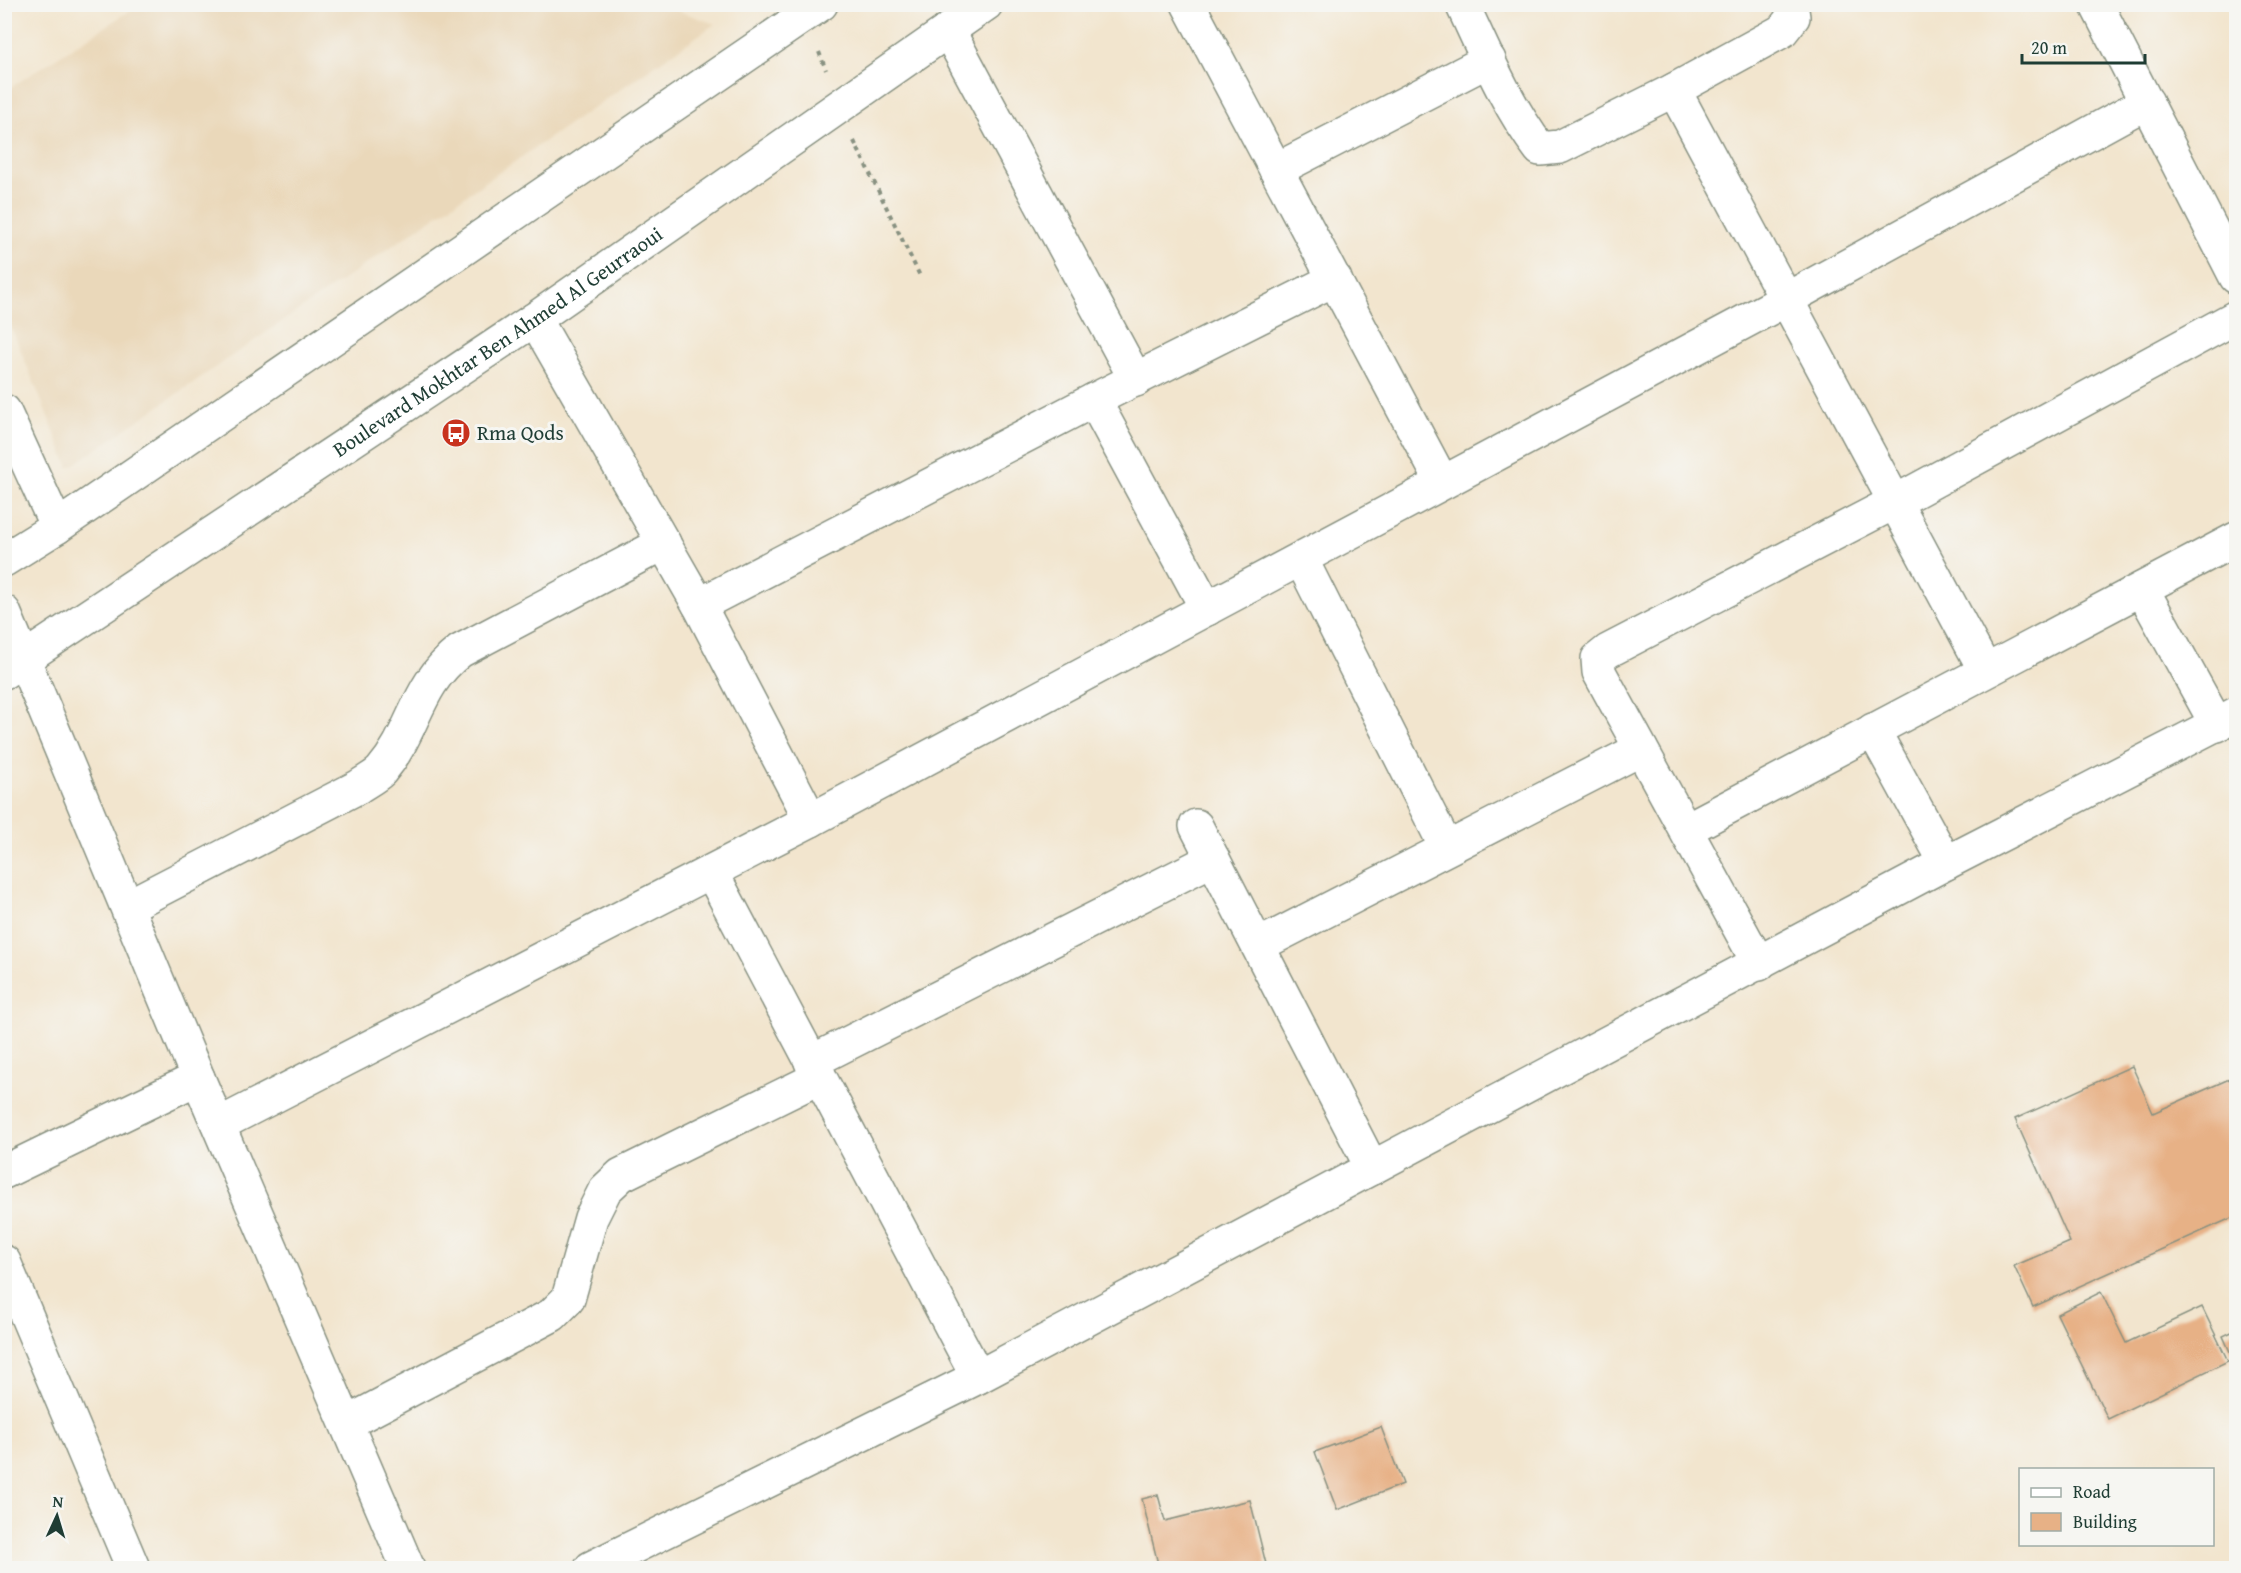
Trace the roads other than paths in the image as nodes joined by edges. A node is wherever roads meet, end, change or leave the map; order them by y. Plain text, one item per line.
1 (986, 4) edge
2 (1188, 4) edge
3 (1462, 4) edge
4 (1791, 4) edge
5 (2096, 4) edge
6 (807, 8) edge
7 (948, 30) junction
8 (1488, 60) junction
9 (1674, 90) junction
10 (2147, 102) junction
11 (1276, 170) junction
12 (2236, 277) edge
13 (1335, 279) junction
14 (1787, 299) junction
15 (2236, 317) edge
16 (535, 320) junction
17 (1136, 380) junction
18 (1094, 400) junction
19 (4, 411) edge
20 (1442, 482) junction
21 (1895, 501) junction
22 (57, 527) junction
23 (2236, 539) edge
24 (664, 543) junction
25 (1301, 558) junction
26 (4, 560) edge
27 (2142, 589) junction
28 (699, 605) junction
29 (1207, 609) junction
30 (4, 612) edge
31 (15, 665) edge
32 (1986, 670) junction
33 (2227, 720) edge
34 (1873, 730) junction
35 (1641, 749) junction
36 (811, 820) junction
37 (1196, 826) dead end
38 (1687, 829) junction
39 (1446, 847) junction
40 (1213, 859) junction
41 (1946, 863) junction
42 (712, 873) junction
43 (128, 906) junction
44 (1259, 945) junction
45 (1759, 964) junction
46 (816, 1070) junction
47 (198, 1078) junction
48 (220, 1124) junction
49 (1372, 1168) junction
50 (4, 1172) edge
51 (4, 1262) edge
52 (978, 1377) junction
53 (347, 1423) junction
54 (133, 1569) edge
55 (408, 1569) edge
56 (591, 1569) edge

1 - 7 street, Boulevard Mokhtar Ben Ahmed Al Geurraoui
2 - 11 street
3 - 8 street
4 - 9 street
5 - 10 street
6 - 22 street
7 - 16 street, Boulevard Mokhtar Ben Ahmed Al Geurraoui
7 - 17 street
8 - 9 street
8 - 11 street
9 - 14 street
10 - 12 street
10 - 14 street
11 - 13 street
13 - 17 street
13 - 20 street
14 - 20 street
14 - 21 street
15 - 21 street
16 - 24 street
16 - 31 street, Boulevard Mokhtar Ben Ahmed Al Geurraoui
17 - 18 street
18 - 28 street
18 - 29 street
19 - 22 street
20 - 25 street
21 - 32 street
21 - 35 street
22 - 26 street
23 - 27 street
24 - 28 street
24 - 43 street
25 - 29 street
25 - 39 street
27 - 32 street
27 - 33 street
28 - 36 street
29 - 36 street
30 - 31 street
31 - 43 street
32 - 34 street
33 - 41 street
34 - 38 street
34 - 41 street
35 - 38 street
35 - 39 street
36 - 42 street
37 - 40 street
38 - 45 street
39 - 44 street
40 - 44 street
40 - 46 street
41 - 45 street
42 - 46 street
42 - 48 street
43 - 47 street
44 - 49 street
45 - 49 street
46 - 52 street
46 - 53 street
47 - 48 street
47 - 50 street
48 - 53 street
49 - 52 street
51 - 54 street
52 - 56 street
53 - 55 street

